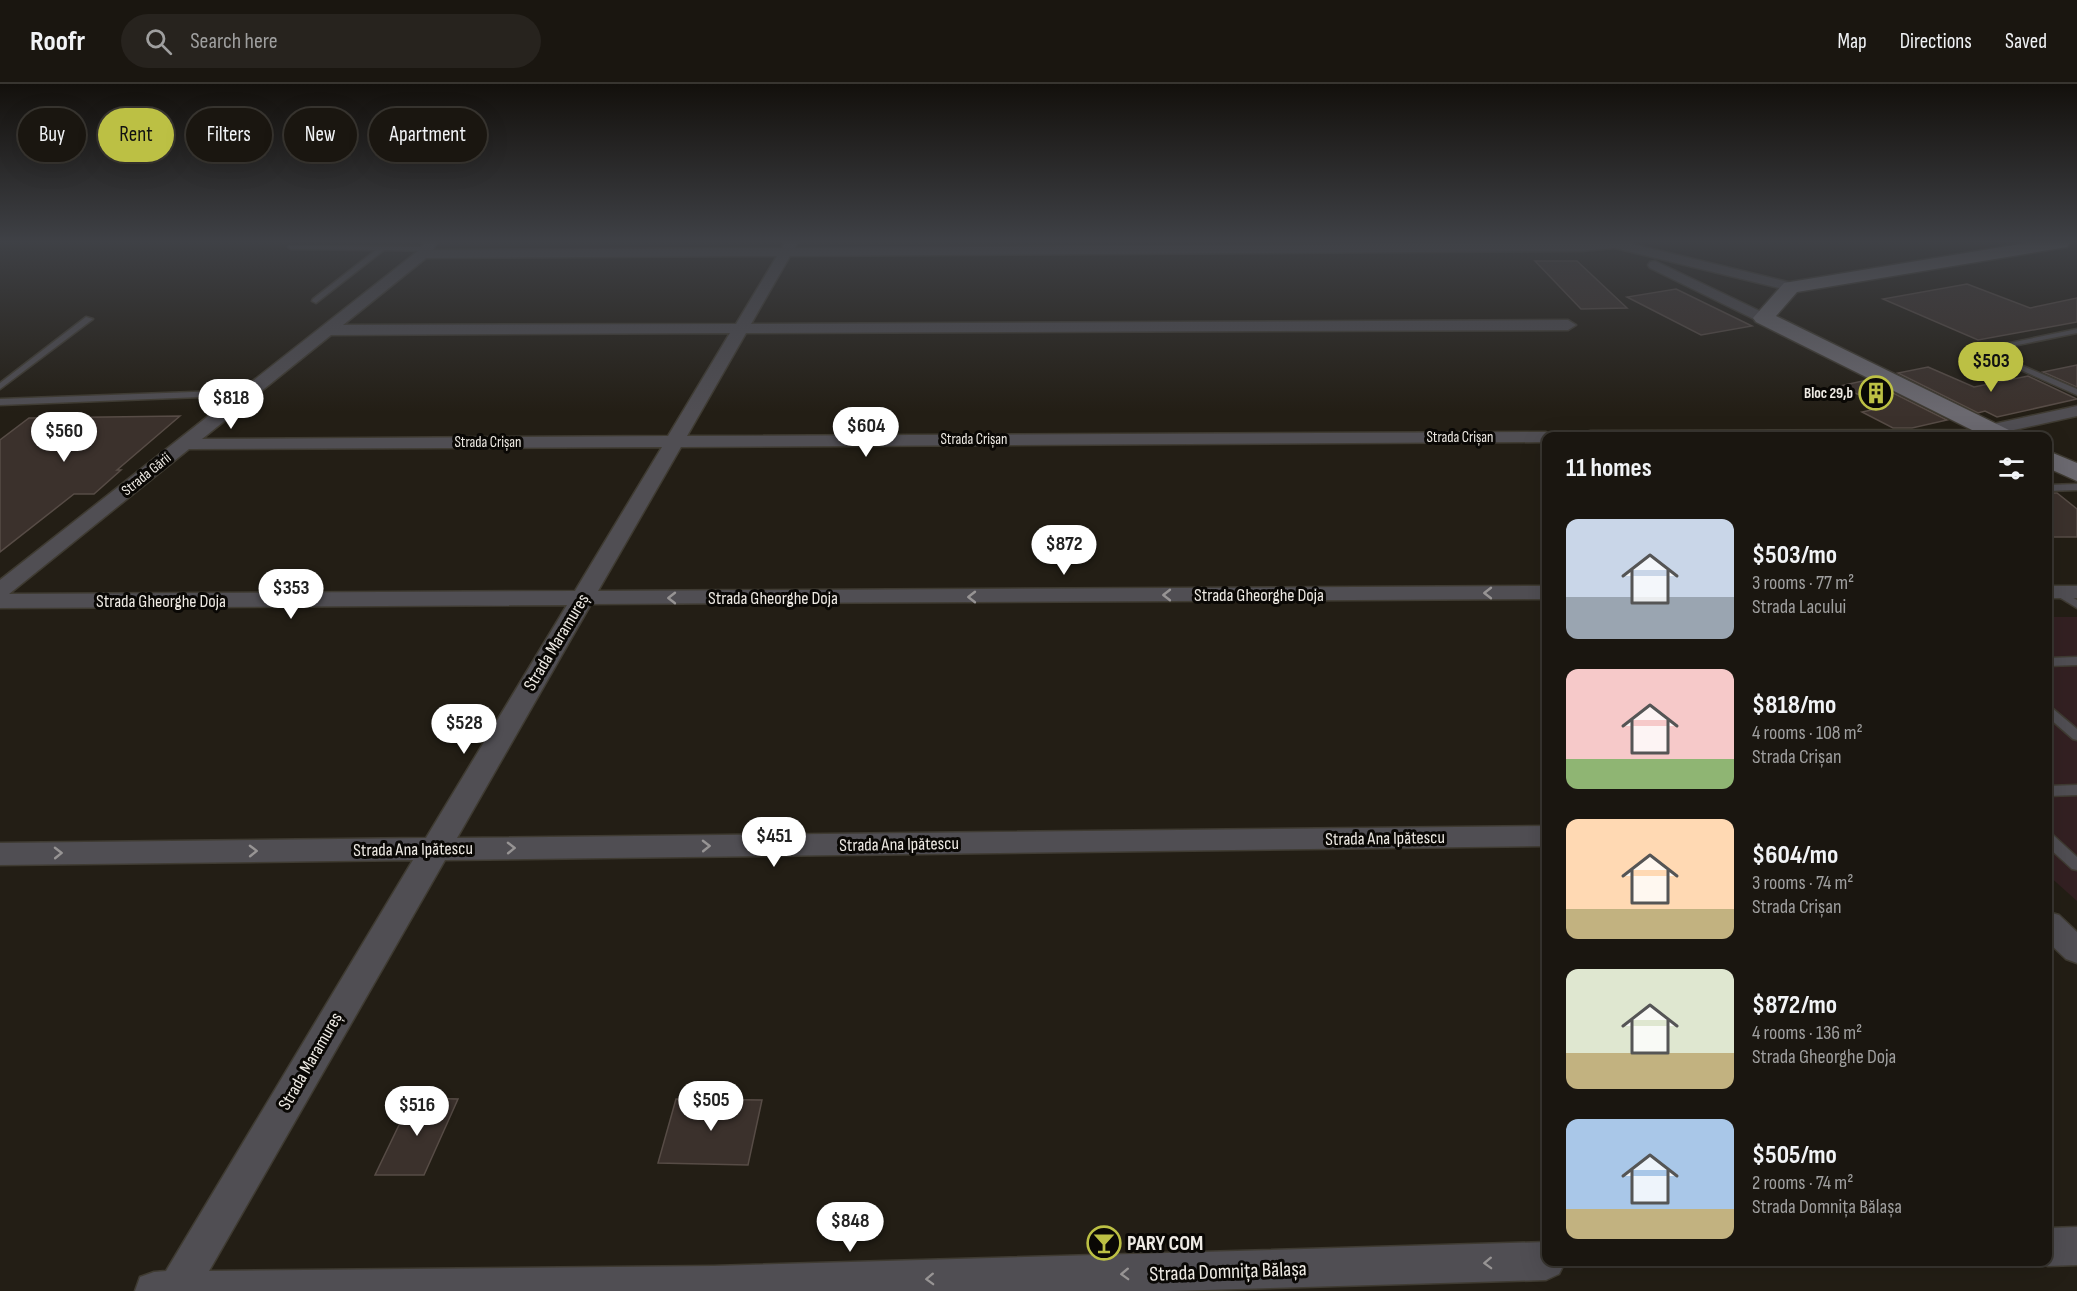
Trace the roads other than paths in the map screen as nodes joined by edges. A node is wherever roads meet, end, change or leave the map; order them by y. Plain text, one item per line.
1 (365, 299) edge
2 (758, 299) edge
3 (1725, 299) edge
4 (1780, 299) edge
5 (1763, 318) junction
6 (89, 319) dead end
7 (1568, 325) dead end
8 (740, 328) junction
9 (327, 330) junction
10 (2077, 331) edge
11 (0, 387) edge
12 (2077, 392) edge
13 (248, 393) junction
14 (0, 402) edge
15 (2077, 411) edge
16 (1992, 432) edge
17 (2003, 432) edge
18 (1542, 437) edge
19 (674, 441) junction
20 (185, 444) junction
21 (2052, 461) edge
22 (2077, 473) edge
23 (2077, 487) edge
24 (2052, 488) edge
25 (0, 591) edge
26 (2061, 592) edge
27 (1542, 593) edge
28 (582, 599) junction
29 (0, 601) edge
30 (2077, 605) edge
31 (2052, 662) edge
32 (2074, 663) edge
33 (2052, 714) edge
34 (2077, 736) edge
35 (2077, 790) edge
36 (2052, 791) edge
37 (1542, 836) edge
38 (2052, 843) edge
39 (434, 849) junction
40 (0, 854) edge
41 (2077, 866) edge
42 (2052, 928) edge
43 (2077, 950) edge
44 (2077, 1246) edge
45 (2052, 1247) edge
46 (1542, 1262) edge
47 (712, 1288) edge
48 (154, 1291) edge
49 (176, 1291) edge

1 - 9 street, Strada Gării
2 - 8 street, Strada Maramureș
3 - 5 street
4 - 5 street
5 - 16 street
6 - 11 lane
7 - 8 street
8 - 9 street
8 - 19 street, Strada Maramureș
9 - 13 street, Strada Gării
10 - 12 lane
13 - 14 lane
13 - 20 street, Strada Gării
15 - 17 street
18 - 19 street, Strada Crișan
19 - 20 street, Strada Crișan
19 - 28 street, Strada Maramureș
20 - 25 street, Strada Gării
21 - 22 street
23 - 24 lane
26 - 30 lane
27 -> 28 street, Strada Gheorghe Doja
28 - 29 street, Strada Gheorghe Doja
28 - 39 street, Strada Maramureș
31 - 32 lane
33 - 34 lane
35 - 36 lane
39 -> 37 street, Strada Ana Ipătescu
38 - 41 lane
40 -> 39 street, Strada Ana Ipătescu
39 - 49 street, Strada Maramureș
42 - 43 street
44 - 45 street
46 -> 47 street, Strada Domnița Bălașa
47 - 49 street, Strada Domnița Bălașa
48 - 49 street, Strada Domnița Bălașa

